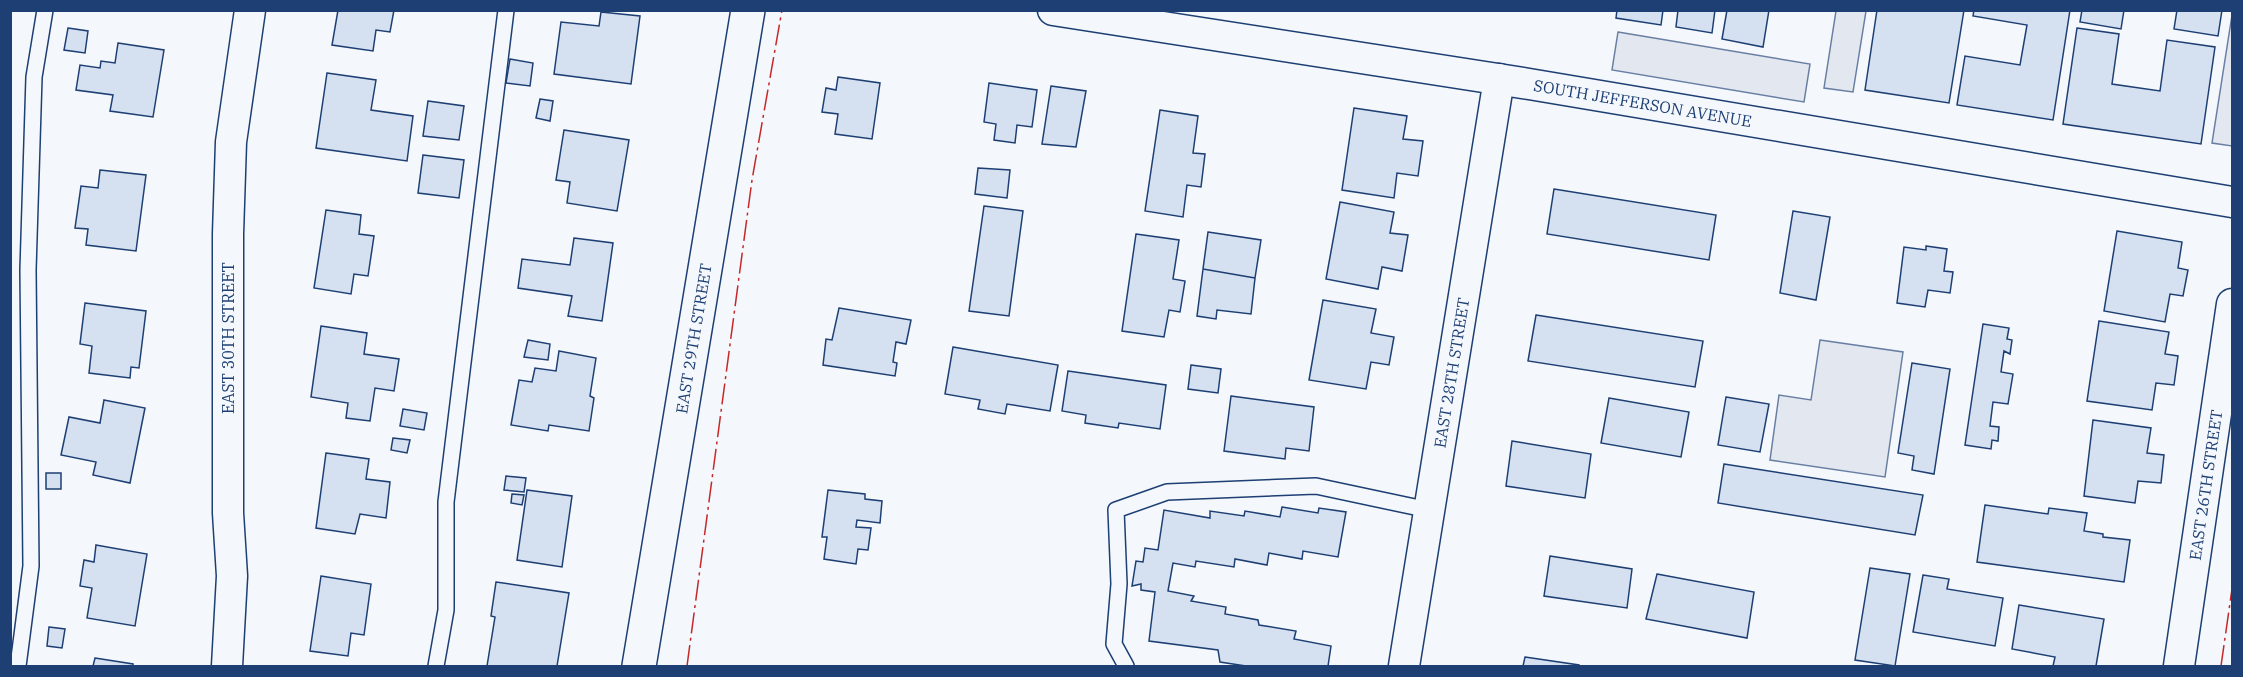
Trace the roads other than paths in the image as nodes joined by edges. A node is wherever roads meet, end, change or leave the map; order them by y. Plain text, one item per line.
1 (45, 10) edge
2 (250, 10) edge
3 (506, 10) edge
4 (748, 10) edge
5 (1053, 10) edge
6 (1498, 79) junction
7 (2232, 202) edge
8 (2232, 303) edge
9 (1429, 510) junction
10 (18, 666) edge
11 (227, 666) edge
12 (436, 666) edge
13 (639, 666) edge
14 (1126, 666) edge
15 (1404, 666) edge
16 (2179, 666) edge

1 - 10 lane
2 - 11 street, EAST 30TH STREET
3 - 12 lane
4 - 13 street, EAST 29TH STREET
5 - 6 street, SOUTH JEFFERSON AVENUE
6 - 7 street, SOUTH JEFFERSON AVENUE
6 - 9 street, EAST 28TH STREET
8 - 16 street, EAST 26TH STREET
9 - 14 lane
9 - 15 street, EAST 28TH STREET

